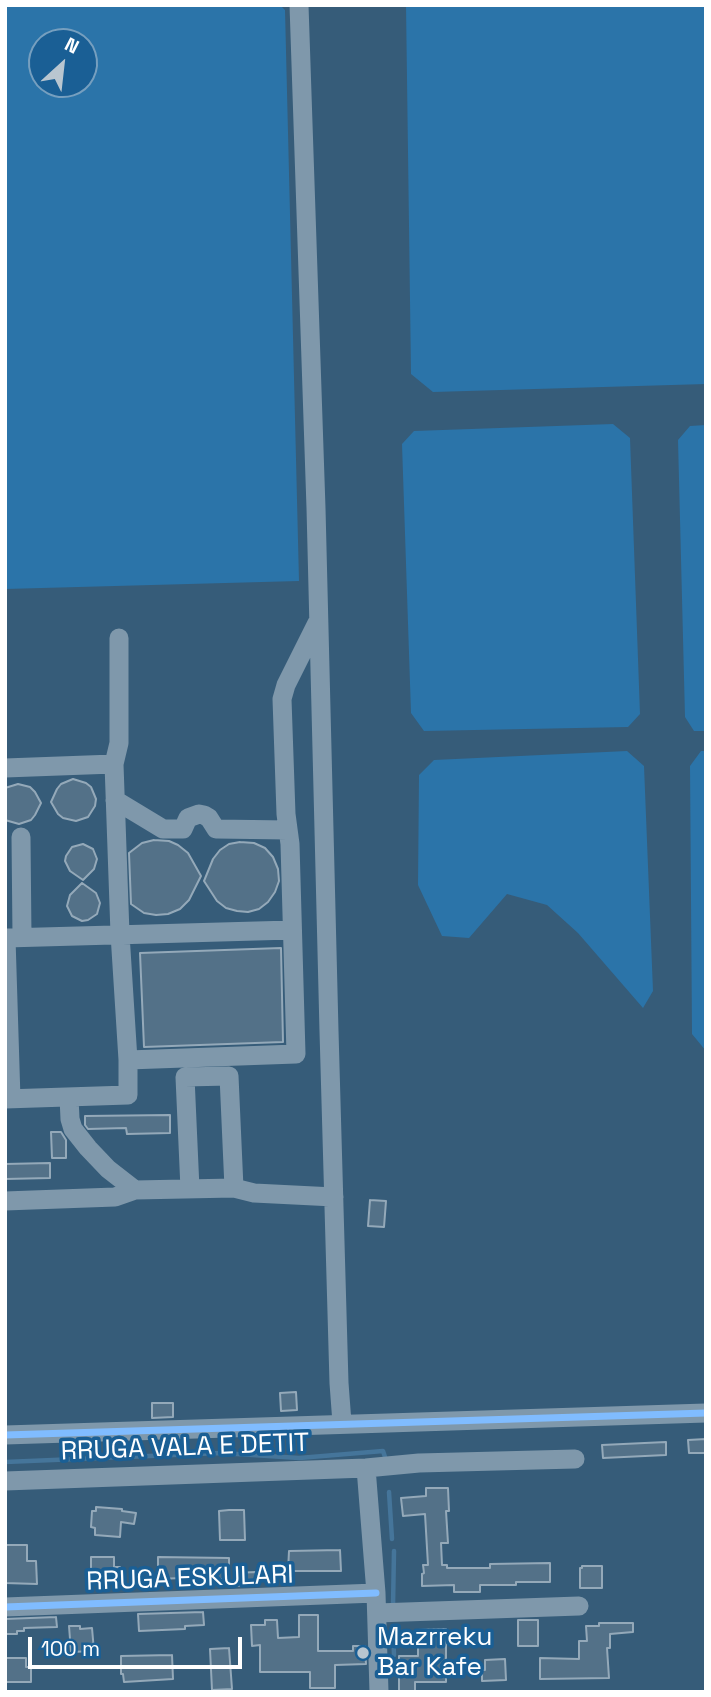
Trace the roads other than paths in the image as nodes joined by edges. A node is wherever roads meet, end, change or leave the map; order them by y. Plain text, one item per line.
1 (299, 5) edge
2 (319, 619) junction
3 (119, 638) dead end
4 (114, 764) junction
5 (5, 768) edge
6 (115, 800) junction
7 (288, 830) junction
8 (21, 837) dead end
9 (292, 930) junction
10 (120, 934) junction
11 (22, 937) junction
12 (128, 1060) junction
13 (69, 1097) junction
14 (8, 1099) edge
15 (234, 1188) junction
16 (190, 1189) junction
17 (135, 1190) junction
18 (334, 1197) junction
19 (5, 1202) edge
20 (706, 1413) edge
21 (342, 1423) junction
22 (5, 1434) edge
23 (575, 1459) dead end
24 (366, 1468) junction
25 (5, 1481) edge
26 (376, 1593) junction
27 (5, 1606) edge
28 (579, 1606) dead end
29 (377, 1613) junction
30 (379, 1692) edge

1 - 2 street
2 - 7 street
2 - 18 street
3 - 4 street
4 - 5 street
4 - 6 street
6 - 7 street
6 - 10 street
7 - 9 street
8 - 11 street
9 - 10 street
9 - 12 street
10 - 11 street
10 - 12 street
11 - 14 street
12 - 13 street
13 - 14 street
13 - 17 street
15 - 16 street
15 - 16 street
15 - 18 street
16 - 17 street
17 - 19 street
18 - 21 street
20 - 21 street
21 - 22 street
23 - 24 street, RRUGA VALA E DETIT
24 - 25 street, RRUGA VALA E DETIT
24 - 26 street
26 - 27 street, RRUGA ESKULARI
26 - 29 street
28 - 29 street
29 - 30 street

